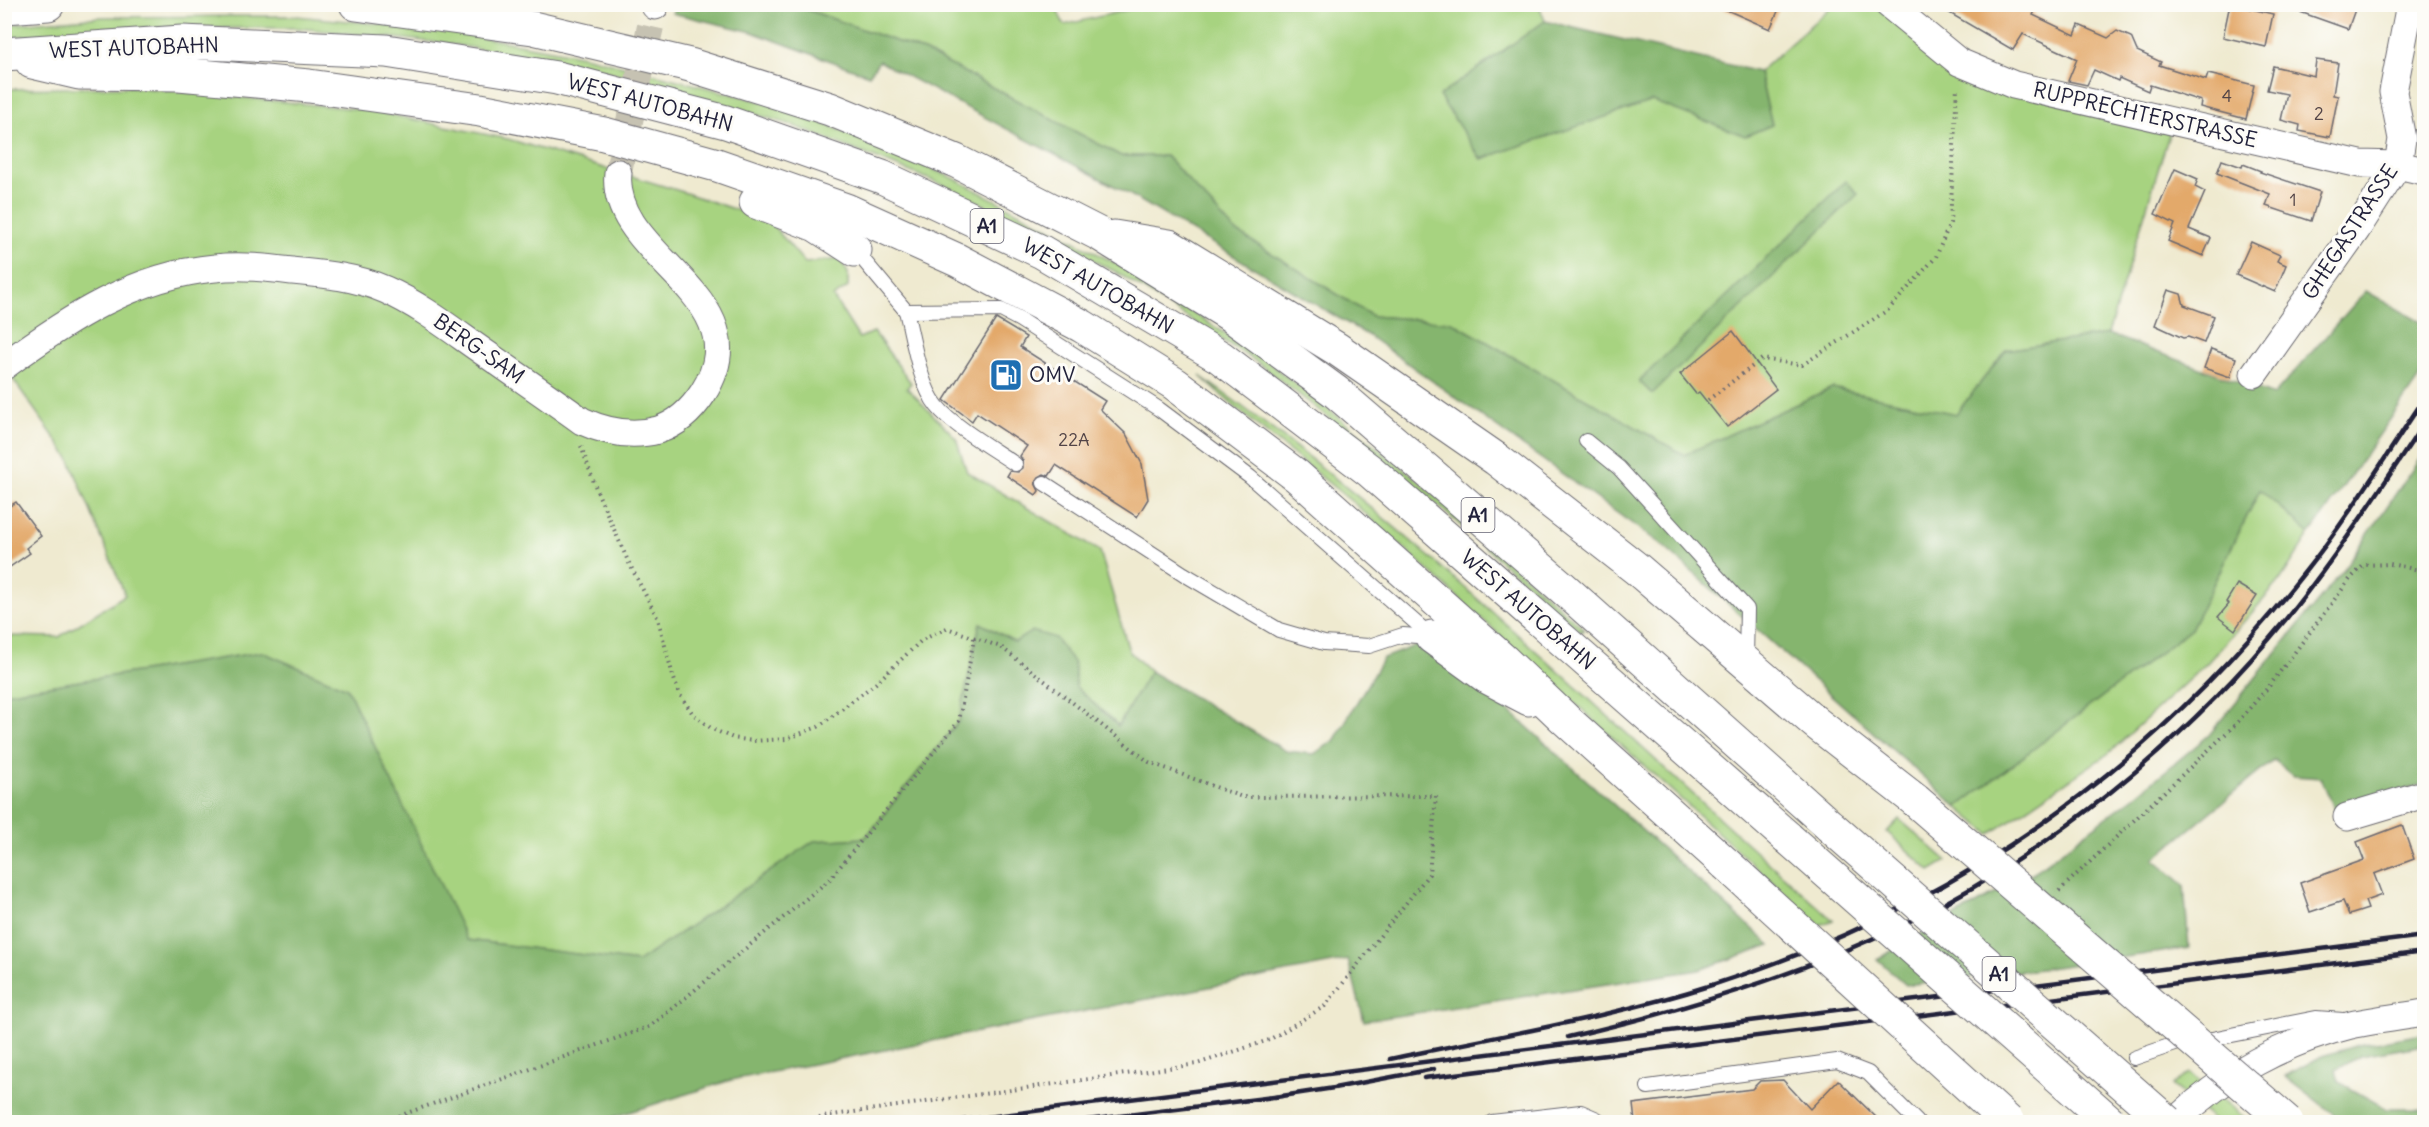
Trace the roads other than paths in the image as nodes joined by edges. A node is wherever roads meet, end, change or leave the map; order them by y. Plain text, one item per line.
1 (48, 4) edge
2 (356, 4) edge
3 (1888, 4) edge
4 (2410, 4) edge
5 (4, 7) edge
6 (4, 54) edge
7 (654, 149) junction
8 (2398, 165) junction
9 (2424, 171) edge
10 (618, 173) tunnel mouth
11 (1101, 235) junction
12 (855, 250) joint
13 (906, 310) junction
14 (4, 366) edge
15 (2254, 374) dead end
16 (1586, 441) dead end
17 (1015, 464) dead end
18 (1044, 483) dead end
19 (1432, 638) junction
20 (1746, 663) junction
21 (1564, 718) junction
22 (2424, 794) edge
23 (2347, 817) dead end
24 (2424, 1013) edge
25 (2352, 1025) junction
26 (2134, 1058) dead end
27 (1648, 1087) dead end
28 (1492, 1122) edge
29 (1599, 1122) edge
30 (1917, 1122) edge
31 (2008, 1122) edge
32 (2110, 1122) edge
33 (2167, 1122) edge
34 (2175, 1122) edge
35 (2287, 1122) edge

1 - 5 highway
2 - 11 highway, WEST AUTOBAHN / A1
3 - 8 street, RUPPRECHTERSTRASSE
4 - 8 street, GHEGASTRASSE
6 - 7 highway
6 - 32 highway, WEST AUTOBAHN / A1, bridge
7 - 12 highway
7 - 21 highway
8 - 9 street, RUPPRECHTERSTRASSE
8 - 15 street, GHEGASTRASSE
10 - 14 street, BERG-SAM
11 - 20 highway
11 - 33 highway, WEST AUTOBAHN / A1, bridge
12 - 13 lane
13 - 17 lane
13 - 19 lane
16 - 20 lane
18 - 19 lane
19 - 21 highway
20 - 35 highway, bridge
21 - 31 highway, bridge
22 - 23 street
24 - 25 street
25 - 26 lane
25 - 34 street
27 - 30 lane
28 - 29 lane

